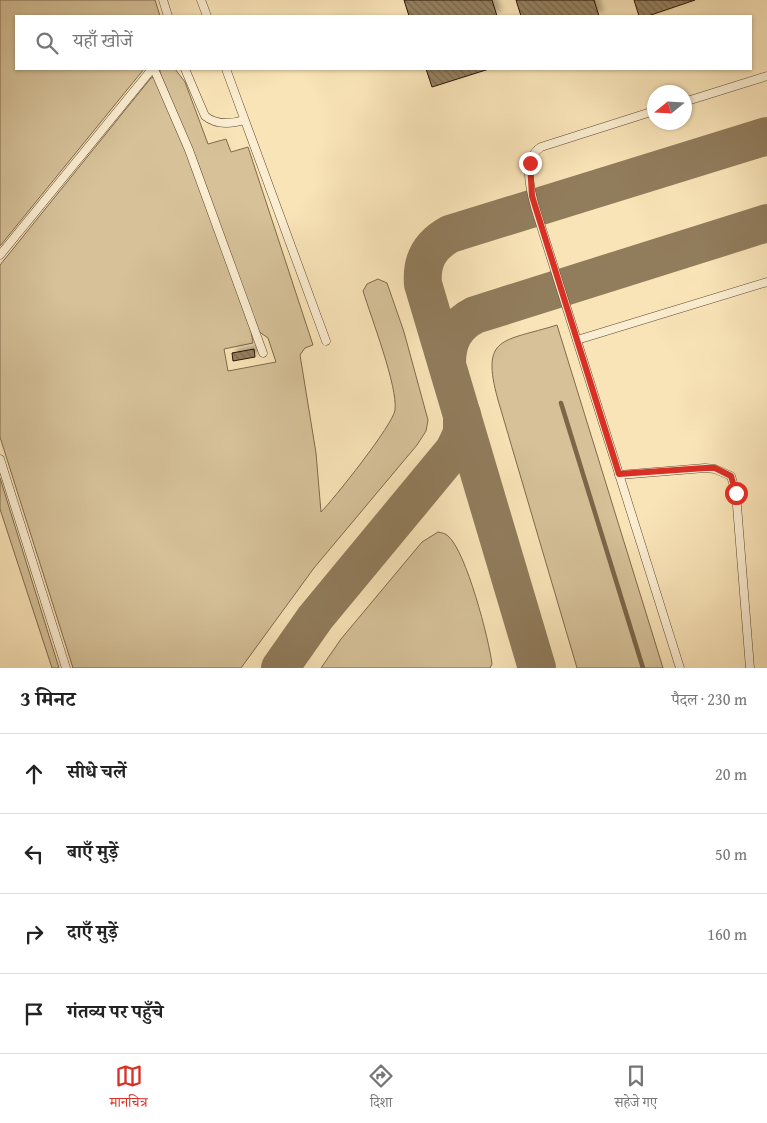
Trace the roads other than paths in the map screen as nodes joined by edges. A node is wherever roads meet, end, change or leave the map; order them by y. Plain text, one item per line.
1 (163, 0) edge
2 (202, 0) edge
3 (168, 15) edge
4 (207, 15) edge
5 (152, 70) edge
6 (153, 70) edge
7 (185, 70) edge
8 (226, 70) edge
9 (767, 76) edge
10 (692, 99) edge
11 (647, 113) edge
12 (244, 120) junction
13 (0, 255) edge
14 (767, 282) edge
15 (577, 340) junction
16 (326, 341) dead end
17 (263, 353) dead end
18 (0, 459) edge
19 (619, 474) junction
20 (66, 668) edge
21 (680, 668) edge
22 (750, 668) edge

1 - 3 lane
2 - 4 lane
5 - 13 lane
6 - 17 lane
7 - 12 lane
8 - 12 lane
9 - 10 lane
11 - 15 lane
12 - 16 lane
14 - 15 lane
15 - 19 lane
18 - 20 lane
19 - 21 lane
19 - 22 lane

